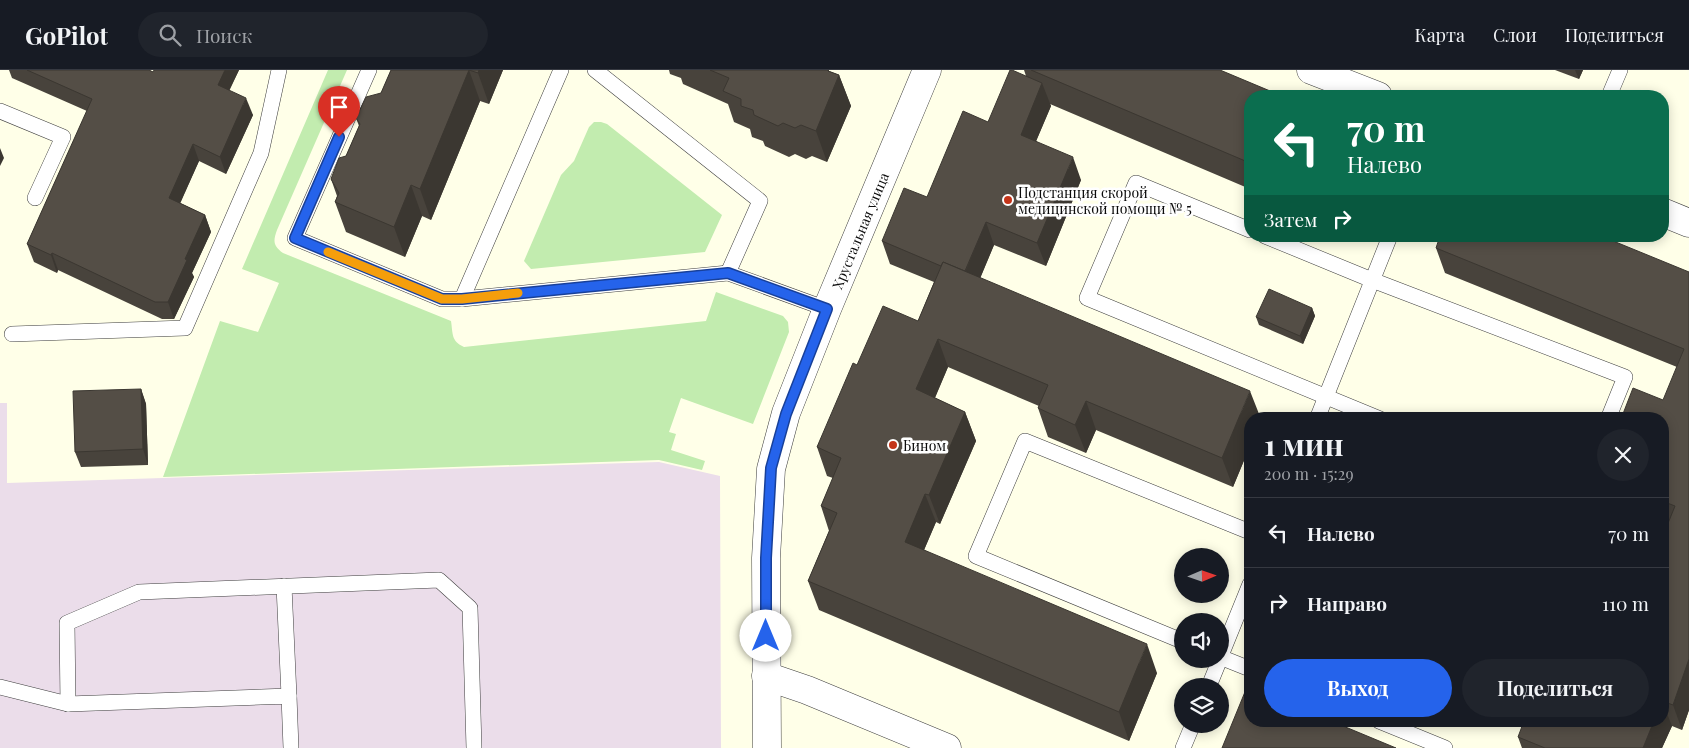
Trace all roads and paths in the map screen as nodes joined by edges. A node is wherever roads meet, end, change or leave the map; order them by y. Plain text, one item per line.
1 (279, 70) edge
2 (369, 70) edge
3 (561, 70) edge
4 (595, 70) edge
5 (927, 70) edge
6 (1311, 70) edge
7 (1620, 70) edge
8 (1363, 90) edge
9 (1612, 90) edge
10 (0, 110) edge
11 (35, 198) dead end
12 (1669, 215) edge
13 (1689, 223) edge
14 (1244, 228) edge
15 (1280, 242) edge
16 (1388, 242) edge
17 (728, 273) junction
18 (1372, 280) junction
19 (462, 299) junction
20 (827, 309) junction
21 (12, 334) dead end
22 (1325, 397) junction
23 (1319, 412) edge
24 (1362, 412) edge
25 (1611, 412) edge
26 (1244, 530) edge
27 (284, 586) junction
28 (1244, 599) edge
29 (1229, 636) edge
30 (1174, 639) edge
31 (1229, 661) edge
32 (1244, 667) edge
33 (766, 676) junction
34 (0, 687) edge
35 (289, 696) junction
36 (68, 704) junction
37 (1394, 727) edge
38 (1189, 733) edge
39 (291, 748) edge
40 (474, 748) edge
41 (767, 748) edge
42 (947, 748) edge
43 (1183, 748) edge
44 (1446, 748) edge

1 - 21 lane
2 - 19 lane
3 - 19 lane
4 - 17 lane
5 - 20 street, Хрустальная улица
6 - 8 street
7 - 9 lane
10 - 11 lane
12 - 13 street
14 - 22 lane
15 - 18 lane
16 - 18 lane
17 - 19 lane
17 - 20 lane
18 - 22 lane
18 - 25 lane
20 - 33 street, Хрустальная улица
22 - 23 lane
22 - 24 lane
26 - 30 lane
27 - 35 lane
27 - 36 lane
27 - 40 lane
28 - 29 lane
31 - 32 lane
33 - 41 street, Хрустальная улица
33 - 42 street
34 - 36 lane
35 - 36 lane
35 - 39 lane
37 - 44 lane
38 - 43 lane

